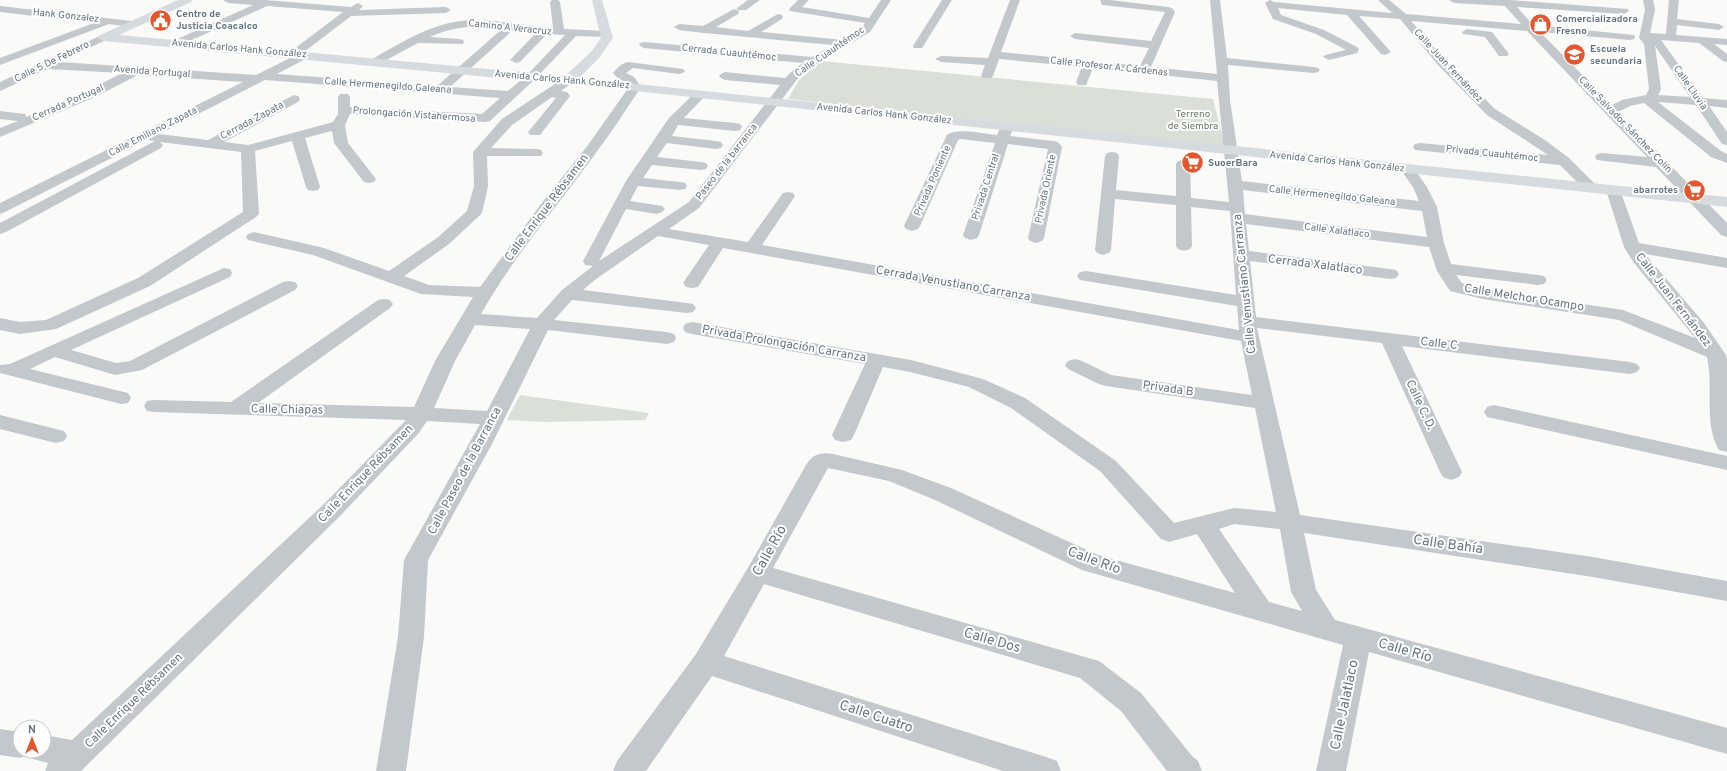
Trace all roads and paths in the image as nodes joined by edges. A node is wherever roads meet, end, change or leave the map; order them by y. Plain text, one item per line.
1 (187, 0) edge
2 (228, 0) edge
3 (362, 0) edge
4 (597, 0) edge
5 (755, 0) edge
6 (804, 0) edge
7 (947, 0) edge
8 (1015, 0) edge
9 (1105, 0) edge
10 (1215, 0) edge
11 (1383, 0) edge
12 (1454, 0) edge
13 (1580, 0) edge
14 (1648, 0) edge
15 (1674, 0) edge
16 (872, 1) edge
17 (885, 1) edge
18 (269, 2) edge
19 (555, 2) dead end
20 (1507, 2) edge
21 (1272, 6) edge
22 (0, 9) edge
23 (1595, 9) junction
24 (446, 10) dead end
25 (351, 11) junction
26 (1624, 11) dead end
27 (1350, 12) junction
28 (1402, 16) junction
29 (778, 17) dead end
30 (1314, 17) junction
31 (873, 19) junction
32 (110, 21) junction
33 (1358, 21) junction
34 (1672, 21) junction
35 (1460, 22) junction
36 (132, 24) junction
37 (765, 24) junction
38 (1719, 26) dead end
39 (511, 27) junction
40 (679, 27) dead end
41 (1530, 28) junction
42 (704, 30) junction
43 (544, 31) junction
44 (809, 31) junction
45 (1450, 31) dead end
46 (559, 32) junction
47 (1320, 32) junction
48 (1468, 32) junction
49 (574, 33) junction
50 (606, 34) junction
51 (750, 34) junction
52 (1075, 36) dead end
53 (104, 37) junction
54 (1630, 37) dead end
55 (1649, 37) junction
56 (1671, 37) junction
57 (799, 39) junction
58 (416, 40) junction
59 (850, 40) junction
60 (1702, 40) junction
61 (459, 42) dead end
62 (1727, 42) edge
63 (177, 43) junction
64 (644, 45) dead end
65 (1155, 45) junction
66 (918, 46) dead end
67 (957, 50) dead end
68 (1385, 52) dead end
69 (1267, 54) dead end
70 (1503, 54) dead end
71 (300, 55) junction
72 (994, 56) junction
73 (1135, 56) dead end
74 (1150, 57) junction
75 (1330, 57) dead end
76 (942, 59) dead end
77 (1727, 59) edge
78 (516, 60) dead end
79 (814, 61) junction
80 (0, 62) edge
81 (375, 62) junction
82 (1227, 62) junction
83 (1088, 64) junction
84 (46, 66) junction
85 (463, 70) junction
86 (1144, 70) junction
87 (1314, 70) dead end
88 (136, 71) junction
89 (679, 71) dead end
90 (0, 73) edge
91 (27, 74) junction
92 (725, 76) dead end
93 (987, 76) dead end
94 (531, 77) junction
95 (261, 78) junction
96 (1223, 78) junction
97 (568, 81) junction
98 (344, 82) junction
99 (788, 82) junction
100 (1082, 82) dead end
101 (0, 87) edge
102 (635, 87) junction
103 (439, 90) junction
104 (550, 93) junction
105 (701, 94) junction
106 (512, 95) junction
107 (1648, 98) junction
108 (294, 99) dead end
109 (773, 102) junction
110 (1700, 102) junction
111 (1727, 104) edge
112 (344, 110) junction
113 (1612, 111) junction
114 (0, 115) edge
115 (20, 117) dead end
116 (674, 121) junction
117 (338, 125) junction
118 (735, 127) dead end
119 (535, 132) dead end
120 (1004, 133) junction
121 (0, 134) edge
122 (297, 135) junction
123 (145, 136) junction
124 (954, 136) joint
125 (168, 139) junction
126 (663, 139) junction
127 (1727, 140) edge
128 (210, 144) junction
129 (716, 145) dead end
130 (1420, 147) dead end
131 (248, 148) junction
132 (1231, 151) junction
133 (480, 152) junction
134 (536, 153) dead end
135 (1112, 156) dead end
136 (1602, 157) dead end
137 (1727, 159) edge
138 (648, 160) junction
139 (1564, 161) junction
140 (1660, 163) junction
141 (1183, 164) dead end
142 (701, 166) dead end
143 (1407, 169) junction
144 (369, 179) dead end
145 (633, 181) junction
146 (1235, 185) junction
147 (680, 186) dead end
148 (313, 187) dead end
149 (1591, 188) junction
150 (1613, 190) junction
151 (1108, 194) junction
152 (788, 196) dead end
153 (1694, 198) junction
154 (1183, 202) junction
155 (1727, 202) edge
156 (621, 204) junction
157 (1429, 207) junction
158 (0, 209) edge
159 (658, 209) dead end
160 (1237, 213) junction
161 (912, 226) dead end
162 (0, 229) edge
163 (656, 230) junction
164 (1727, 232) edge
165 (971, 235) dead end
166 (254, 237) dead end
167 (1036, 238) dead end
168 (719, 242) junction
169 (1436, 243) junction
170 (1184, 246) dead end
171 (1632, 247) junction
172 (752, 248) junction
173 (1103, 250) dead end
174 (1241, 255) junction
175 (591, 261) dead end
176 (1727, 263) edge
177 (1444, 268) junction
178 (224, 274) dead end
179 (1390, 274) dead end
180 (392, 276) junction
181 (1086, 276) dead end
182 (1538, 280) dead end
183 (692, 283) dead end
184 (289, 286) dead end
185 (485, 292) junction
186 (568, 294) junction
187 (384, 304) dead end
188 (687, 308) dead end
189 (469, 319) junction
190 (1247, 320) junction
191 (0, 324) edge
192 (542, 324) junction
193 (692, 328) dead end
194 (667, 338) dead end
195 (1389, 338) junction
196 (54, 351) junction
197 (876, 360) junction
198 (1720, 360) edge
199 (1075, 365) dead end
200 (6, 368) edge
201 (1630, 368) dead end
202 (121, 398) dead end
203 (1263, 403) junction
204 (154, 406) dead end
205 (235, 409) junction
206 (1494, 412) dead end
207 (421, 414) junction
208 (494, 418) junction
209 (0, 422) edge
210 (843, 435) dead end
211 (56, 436) dead end
212 (1727, 445) edge
213 (1727, 463) edge
214 (1451, 472) dead end
215 (1290, 522) junction
216 (1203, 524) junction
217 (1170, 533) joint
218 (758, 573) junction
219 (1727, 591) edge
220 (1261, 611) junction
221 (1326, 629) junction
222 (1358, 638) junction
223 (706, 662) junction
224 (1727, 741) edge
225 (0, 742) edge
226 (12, 744) edge
227 (52, 753) edge
228 (69, 763) edge
229 (1182, 769) edge
230 (394, 771) edge
231 (628, 771) edge
232 (1046, 771) edge
233 (1331, 771) edge

1 - 36 main road
2 - 18 street
3 - 25 street, Calle Emiliano Zapata
4 - 50 main road
5 - 42 street
6 - 31 street
7 - 66 street
8 - 72 street
9 - 65 street
10 - 82 street, Calle Venustiano Carranza
11 - 28 street, Calle Juan Fernández
12 - 20 street
13 - 23 street
14 - 55 street
15 - 34 street
16 - 17 street
17 - 31 street, Calle Cuauhtémoc
18 - 25 street
18 - 63 street
19 - 46 street
20 - 23 street
20 - 41 street, Calle Salvador Sánchez Colín
21 - 27 street
21 - 30 street
21 - 47 street
22 - 32 street, Hank Gonzalez
23 - 26 street
24 - 25 street
25 - 71 street, Calle Emiliano Zapata
27 - 28 street
27 - 33 street
28 - 35 street
28 - 139 street, Calle Juan Fernández
29 - 37 street
30 - 33 street
30 - 47 street
31 - 59 street, Calle Cuauhtémoc
32 - 36 street, Hank Gonzalez
32 - 80 street
33 - 68 street
34 - 38 street
34 - 56 street
35 - 41 street
35 - 48 street
36 - 53 main road
37 - 44 street
37 - 51 street
39 - 43 street, Camino A Veracruz
39 - 58 street, Camino A Veracruz
39 - 85 street
40 - 42 street
41 - 54 street
41 - 113 street, Calle Salvador Sánchez Colín
42 - 51 street
43 - 46 street, Camino A Veracruz
43 - 78 street
44 - 57 street
44 - 59 street
45 - 48 street
46 - 49 street, Camino A Veracruz
47 - 75 street
48 - 70 street
49 - 50 street, Camino A Veracruz
49 - 94 street
50 - 97 main road
51 - 57 street
52 - 65 street
53 - 63 main road, Avenida Carlos Hank González
53 - 84 street, Calle 5 De Febrero
55 - 56 street
55 - 107 street
55 - 110 street, Calle Lluvia
56 - 60 street
57 - 59 street
58 - 61 street
58 - 81 street, Camino A Veracruz
59 - 79 street, Calle Cuauhtémoc
60 - 62 street
60 - 77 street
63 - 71 main road, Avenida Carlos Hank González
64 - 79 street, Cerrada Cuauhtémoc
65 - 74 street
67 - 72 street
69 - 82 street
71 - 81 main road, Avenida Carlos Hank González
71 - 95 street, Calle Emiliano Zapata
72 - 76 street
72 - 83 street, Calle Profesor A. Cárdenas
72 - 93 street
73 - 74 street
74 - 86 street
79 - 99 street, Calle Cuauhtémoc
81 - 85 main road, Avenida Carlos Hank González
82 - 87 street
82 - 96 street, Calle Venustiano Carranza
83 - 86 street, Calle Profesor A. Cárdenas
83 - 100 street
84 - 88 street, Avenida Portugal
84 - 91 street, Calle 5 De Febrero
85 - 94 main road, Avenida Carlos Hank González
85 - 103 street
86 - 96 street, Calle Profesor A. Cárdenas
88 - 95 street, Avenida Portugal
88 - 121 street, Cerrada Portugal
89 - 102 street
90 - 91 street
91 - 101 street, Calle 5 De Febrero
92 - 99 street
94 - 97 main road, Avenida Carlos Hank González
94 - 106 street
95 - 98 street, Calle Hermenegildo Galeana
95 - 123 street, Calle Emiliano Zapata
96 - 132 street, Calle Venustiano Carranza
97 - 102 main road, Avenida Carlos Hank González
97 - 104 street
98 - 103 street, Calle Hermenegildo Galeana
98 - 112 street
99 - 109 street, Calle Cuauhtémoc
102 - 105 main road, Avenida Carlos Hank González
102 - 185 street, Calle Enrique Rébsamen
103 - 106 street, Calle Hermenegildo Galeana
104 - 119 street
104 - 133 street
105 - 109 main road, Avenida Carlos Hank González
105 - 116 street
106 - 112 street, Prolongación Vistahermosa
107 - 110 street
107 - 113 street
107 - 137 street
108 - 128 street, Cerrada Zapata
109 - 120 main road, Avenida Carlos Hank González
109 - 163 street, Paseo de la barranca
110 - 111 street
110 - 127 street, Calle Lluvia
112 - 117 street
113 - 140 street, Calle Salvador Sánchez Colín
114 - 115 street
116 - 118 street
116 - 126 street
117 - 122 street
117 - 144 street
120 - 124 street, Privada Central
120 - 132 main road, Avenida Carlos Hank González
120 - 165 street, Privada Central
120 - 167 street, Privada Oriente
122 - 131 street
122 - 148 street
123 - 125 street
123 - 158 street, Calle Emiliano Zapata
124 - 161 street, Privada Poniente
125 - 128 street
125 - 162 street
126 - 129 street
126 - 138 street
128 - 131 street
130 - 139 street, Privada Cuauhtémoc
131 - 191 street
132 - 143 main road, Avenida Carlos Hank González
132 - 146 street, Calle Venustiano Carranza
133 - 134 street
133 - 180 street
135 - 151 street
136 - 140 street
138 - 142 street
138 - 145 street
139 - 149 street, Calle Juan Fernández
140 - 153 street, Calle Salvador Sánchez Colín
141 - 154 street
143 - 149 main road, Avenida Carlos Hank González
143 - 157 street, Calle Melchor Ocampo
145 - 147 street
145 - 156 street
146 - 157 street, Calle Hermenegildo Galeana
146 - 160 street, Calle Venustiano Carranza
149 - 150 main road, Avenida Carlos Hank González
150 - 153 main road, Avenida Carlos Hank González
150 - 171 street, Calle Juan Fernández
151 - 154 street, Calle Xalatlaco
151 - 173 street
152 - 172 street
153 - 155 main road
153 - 164 street, Calle Salvador Sánchez Colín
154 - 160 street, Calle Xalatlaco
154 - 170 street
156 - 159 street
156 - 175 street
157 - 169 street, Calle Melchor Ocampo
160 - 169 street, Calle Xalatlaco
160 - 174 street, Calle Venustiano Carranza
163 - 168 street, Cerrada Venustiano Carranza
163 - 186 street, Calle Paseo de la Barranca
166 - 180 street
168 - 172 street, Cerrada Venustiano Carranza
168 - 183 street
169 - 177 street, Calle Melchor Ocampo
171 - 176 street
171 - 198 street, Calle Juan Fernández
172 - 190 street, Cerrada Venustiano Carranza
174 - 179 street, Cerrada Xalatlaco
174 - 190 street, Calle Venustiano Carranza
177 - 182 street
177 - 198 street, Calle Melchor Ocampo
178 - 196 street
180 - 185 street
181 - 190 street
184 - 196 street
185 - 189 street, Calle Enrique Rébsamen
186 - 188 street
186 - 192 street, Calle Paseo de la Barranca
187 - 205 street
189 - 192 street
189 - 207 street, Calle Enrique Rébsamen
190 - 195 street, Calle C
190 - 203 street, Calle Venustiano Carranza
192 - 194 street
192 - 208 street, Calle Paseo de la Barranca
193 - 197 street, Privada Prolongación Carranza
195 - 201 street, Calle C
195 - 214 street, Calle C. D.
196 - 200 street
197 - 210 street
197 - 217 street, Privada Prolongación Carranza
198 - 212 street
199 - 203 street, Privada B
200 - 202 street
203 - 215 street, Calle Venustiano Carranza
204 - 205 street, Calle Chiapas
205 - 207 street, Calle Chiapas
206 - 213 street
207 - 208 street, Calle Chiapas
207 - 228 street, Calle Enrique Rébsamen
208 - 230 street, Calle Paseo de la Barranca
209 - 211 street
215 - 216 street, Calle Bahía
215 - 219 street, Calle Bahía
215 - 221 street, Calle Venustiano Carranza
216 - 217 street, Calle Bahía
216 - 220 street
218 - 220 street, Calle Río
218 - 223 street, Calle Río
218 - 229 street, Calle Dos
220 - 221 street, Calle Río
221 - 222 street, Calle Río
222 - 224 street, Calle Río
222 - 233 street, Calle Jalatlaco
223 - 231 street, Calle Río
223 - 232 street, Calle Cuatro
225 - 226 street
227 - 228 street

